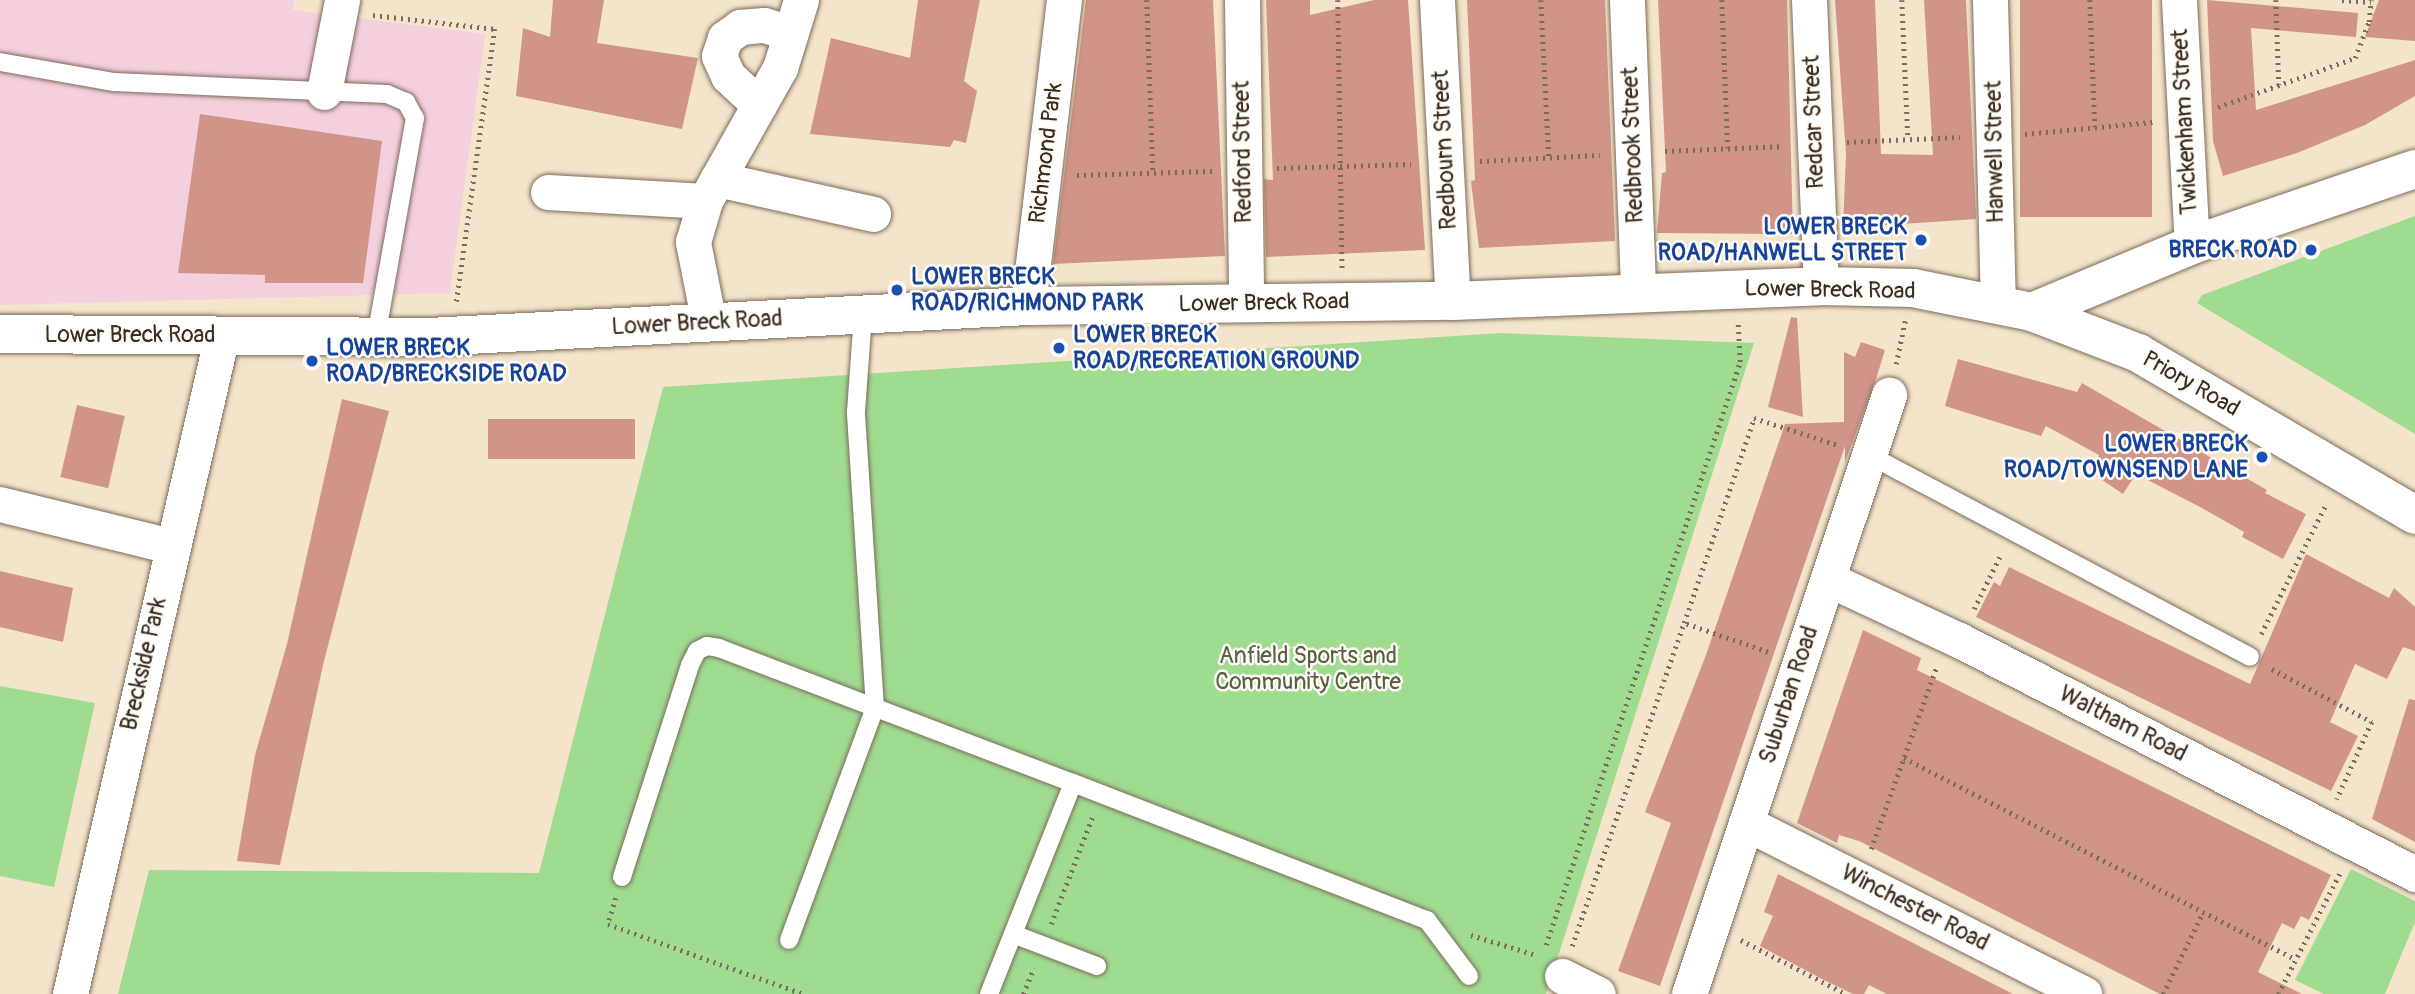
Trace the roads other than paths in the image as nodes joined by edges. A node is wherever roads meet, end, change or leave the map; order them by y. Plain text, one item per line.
1 (801, 0) edge
2 (1064, 0) edge
3 (1242, 0) edge
4 (1437, 0) edge
5 (1627, 0) edge
6 (1809, 0) edge
7 (1990, 0) edge
8 (2179, 0) edge
9 (341, 6) edge
10 (790, 33) junction
11 (0, 62) edge
12 (324, 92) junction
13 (759, 105) junction
14 (2415, 169) edge
15 (711, 190) junction
16 (548, 192) dead end
17 (873, 214) dead end
18 (2192, 245) junction
19 (1821, 286) junction
20 (1638, 291) junction
21 (1454, 301) junction
22 (1246, 303) junction
23 (1028, 306) junction
24 (2015, 309) junction
25 (863, 315) junction
26 (709, 323) junction
27 (0, 334) edge
28 (222, 335) junction
29 (376, 336) junction
30 (1889, 395) road end
31 (1869, 455) junction
32 (0, 504) edge
33 (2415, 515) edge
34 (171, 546) junction
35 (1828, 579) junction
36 (2250, 657) road end
37 (875, 708) junction
38 (1073, 783) junction
39 (1746, 823) junction
40 (2415, 874) edge
41 (622, 877) road end
42 (1013, 934) junction
43 (789, 940) dead end
44 (1097, 966) dead end
45 (1469, 976) dead end
46 (1562, 976) road end
47 (70, 994) edge
48 (989, 994) edge
49 (1598, 994) edge
50 (1689, 994) edge
51 (2084, 994) edge

1 - 10 street
2 - 23 street, Richmond Park
3 - 22 street, Redford Street
4 - 21 street, Redbourn Street
5 - 20 street, Redbrook Street
6 - 19 street, Redcar Street
7 - 24 street, Hanwell Street
8 - 18 street, Twickenham Street
9 - 12 street
10 - 13 street
10 - 13 street
11 - 12 lane
12 - 29 lane
13 - 15 street
14 - 18 street
15 - 16 street
15 - 17 street
15 - 26 street
18 - 24 street
19 - 20 street, Lower Breck Road
19 - 24 street, Lower Breck Road
20 - 21 street, Lower Breck Road
21 - 22 street, Lower Breck Road
22 - 23 street, Lower Breck Road
23 - 25 street, Lower Breck Road
24 - 33 street, Priory Road
25 - 26 street, Lower Breck Road
25 - 37 lane
26 - 29 street, Lower Breck Road
27 - 28 street, Lower Breck Road
28 - 29 street, Lower Breck Road
28 - 34 street, Breckside Park
30 - 31 street, Suburban Road
31 - 35 street, Suburban Road
31 - 36 lane
32 - 34 street
34 - 47 street, Breckside Park
35 - 39 street, Suburban Road
35 - 40 street, Waltham Road
37 - 38 lane
37 - 41 lane
37 - 43 lane
38 - 42 lane
38 - 45 lane
39 - 50 street, Suburban Road
39 - 51 street, Winchester Road
42 - 44 lane
42 - 48 lane
46 - 49 street

